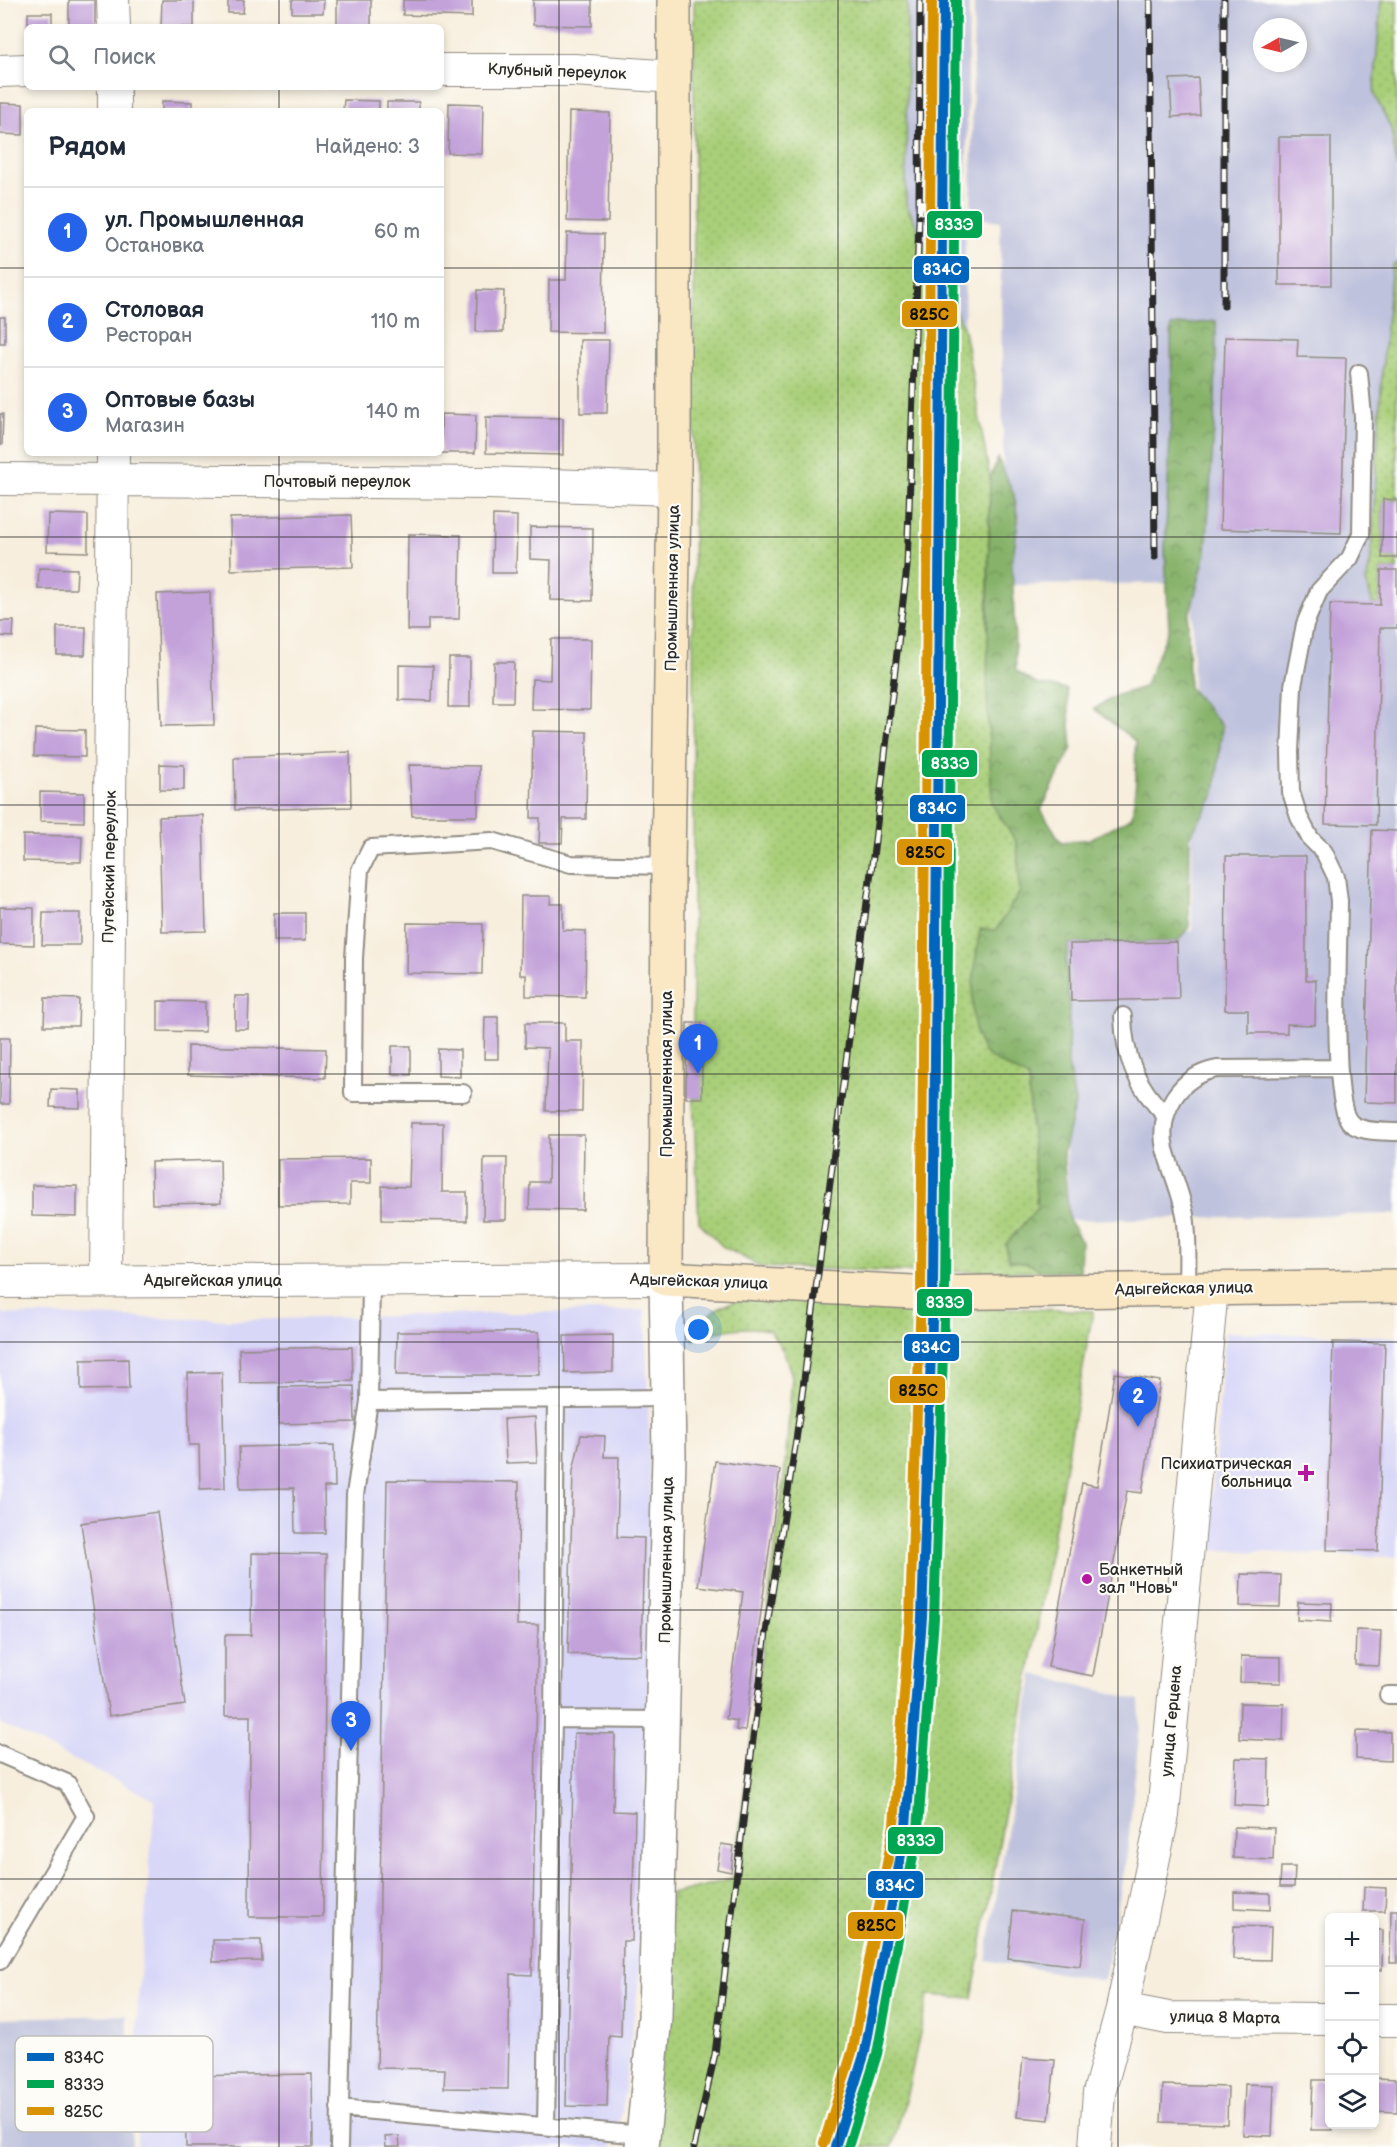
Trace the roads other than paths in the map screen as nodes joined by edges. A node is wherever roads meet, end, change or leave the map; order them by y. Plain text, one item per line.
1 (114, 0) edge
2 (674, 0) edge
3 (114, 24) edge
4 (24, 70) edge
5 (444, 70) edge
6 (0, 71) edge
7 (674, 77) junction
8 (114, 90) edge
9 (114, 108) edge
10 (1359, 374) dead end
11 (113, 466) edge
12 (0, 479) edge
13 (675, 489) junction
14 (668, 866) junction
15 (1124, 1016) dead end
16 (1338, 1068) junction
17 (463, 1093) dead end
18 (1166, 1116) junction
19 (1397, 1132) edge
20 (666, 1279) junction
21 (106, 1280) junction
22 (0, 1282) edge
23 (371, 1282) junction
24 (1397, 1286) edge
25 (1199, 1289) junction
26 (668, 1398) junction
27 (556, 1399) junction
28 (369, 1401) junction
29 (553, 1719) junction
30 (662, 1720) junction
31 (0, 1754) edge
32 (0, 1961) edge
33 (1122, 2009) junction
34 (1325, 2019) edge
35 (1379, 2020) edge
36 (1397, 2020) edge
37 (339, 2108) junction
38 (546, 2126) junction
39 (643, 2141) edge
40 (339, 2147) edge
41 (1095, 2147) edge

1 - 3 street
2 - 7 main road, Промышленная улица
4 - 6 street
5 - 7 street, Клубный переулок
7 - 13 main road, Промышленная улица
8 - 9 street
10 - 16 lane
11 - 12 street, Почтовый переулок
11 - 13 street, Почтовый переулок
11 - 21 street, Путейский переулок
13 - 14 main road, Промышленная улица
14 - 17 lane
14 - 20 main road, Промышленная улица
15 - 18 lane
16 - 18 lane
16 - 19 lane
18 - 25 lane
20 - 23 street, Адыгейская улица
20 - 25 main road, Адыгейская улица
20 - 26 street, Промышленная улица
21 - 22 street, Адыгейская улица
21 - 23 street, Адыгейская улица
23 - 28 lane
24 - 25 main road, Адыгейская улица
25 - 33 street, улица Герцена
26 - 27 lane
26 - 30 street, Промышленная улица
27 - 28 lane
27 - 29 lane
28 - 37 lane
29 - 30 lane
29 - 38 lane
30 - 39 street, Промышленная улица
31 - 32 lane
33 - 34 street, улица 8 Марта
33 - 41 street, улица Герцена
35 - 36 street
37 - 38 lane
37 - 40 lane
38 - 39 lane

